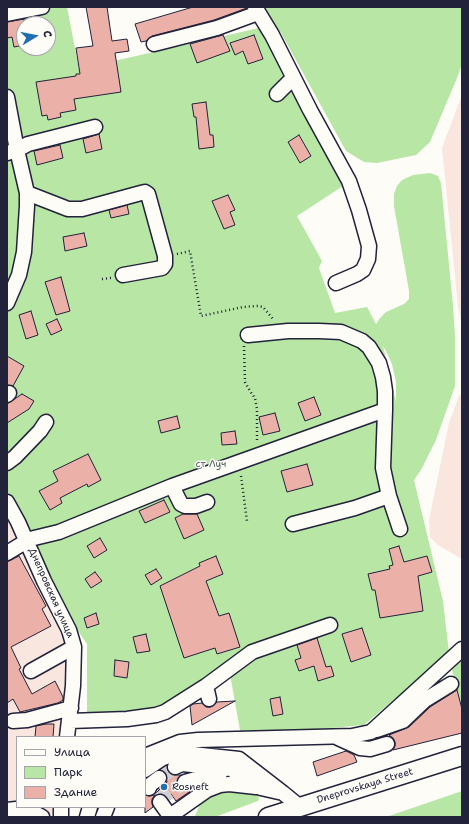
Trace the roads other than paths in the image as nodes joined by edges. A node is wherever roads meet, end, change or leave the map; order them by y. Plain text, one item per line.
1 (42, 7) edge
2 (257, 10) edge
3 (7, 14) edge
4 (154, 44) dead end
5 (294, 78) junction
6 (277, 94) dead end
7 (7, 97) edge
8 (95, 127) dead end
9 (12, 152) edge
10 (27, 193) junction
11 (123, 275) dead end
12 (336, 283) dead end
13 (11, 287) edge
14 (7, 303) edge
15 (248, 335) road end
16 (385, 410) junction
17 (46, 422) dead end
18 (7, 463) edge
19 (172, 486) junction
20 (389, 496) junction
21 (7, 502) edge
22 (207, 502) dead end
23 (292, 524) dead end
24 (400, 529) dead end
25 (27, 540) junction
26 (7, 553) edge
27 (330, 625) dead end
28 (74, 647) junction
29 (462, 649) edge
30 (31, 671) dead end
31 (451, 684) dead end
32 (206, 686) junction
33 (209, 699) dead end
34 (70, 714) junction
35 (13, 721) dead end
36 (371, 732) junction
37 (67, 736) edge
38 (334, 737) junction
39 (387, 744) dead end
40 (146, 756) edge
41 (462, 756) edge
42 (462, 765) edge
43 (175, 767) tunnel mouth
44 (146, 769) edge
45 (231, 769) junction
46 (159, 778) tunnel mouth
47 (185, 782) tunnel mouth
48 (149, 788) dead end
49 (261, 788) junction
50 (283, 792) junction
51 (160, 802) dead end
52 (7, 810) edge
53 (296, 812) edge
54 (169, 816) edge
55 (42, 817) edge
56 (268, 817) edge

1 - 3 lane
2 - 4 lane
2 - 5 lane
5 - 6 lane
5 - 12 lane
7 - 9 lane
8 - 9 lane
9 - 10 lane
10 - 11 lane
10 - 13 lane
13 - 14 lane
15 - 16 lane
16 - 19 lane
16 - 20 lane
17 - 18 lane
19 - 22 lane
19 - 25 lane
20 - 23 lane
20 - 24 lane
21 - 25 lane, Днепровская улица
25 - 26 lane
25 - 28 lane, Днепровская улица
27 - 32 lane
28 - 30 lane
28 - 34 lane, Днепровская улица
29 - 36 lane
31 - 36 lane
32 - 33 lane
32 - 34 lane
34 - 35 lane
34 - 37 lane, Днепровская улица
36 - 38 lane
38 - 39 lane
38 - 40 lane
41 - 53 main road, Dneprovskaya Street
42 - 53 main road, Dneprovskaya Street
43 - 45 lane
44 - 50 lane
45 - 47 lane
45 - 49 lane
46 - 48 lane
49 - 50 lane
49 - 54 lane
50 - 53 lane
51 - 54 lane
52 - 55 lane
53 - 56 main road, Dneprovskaya Street

